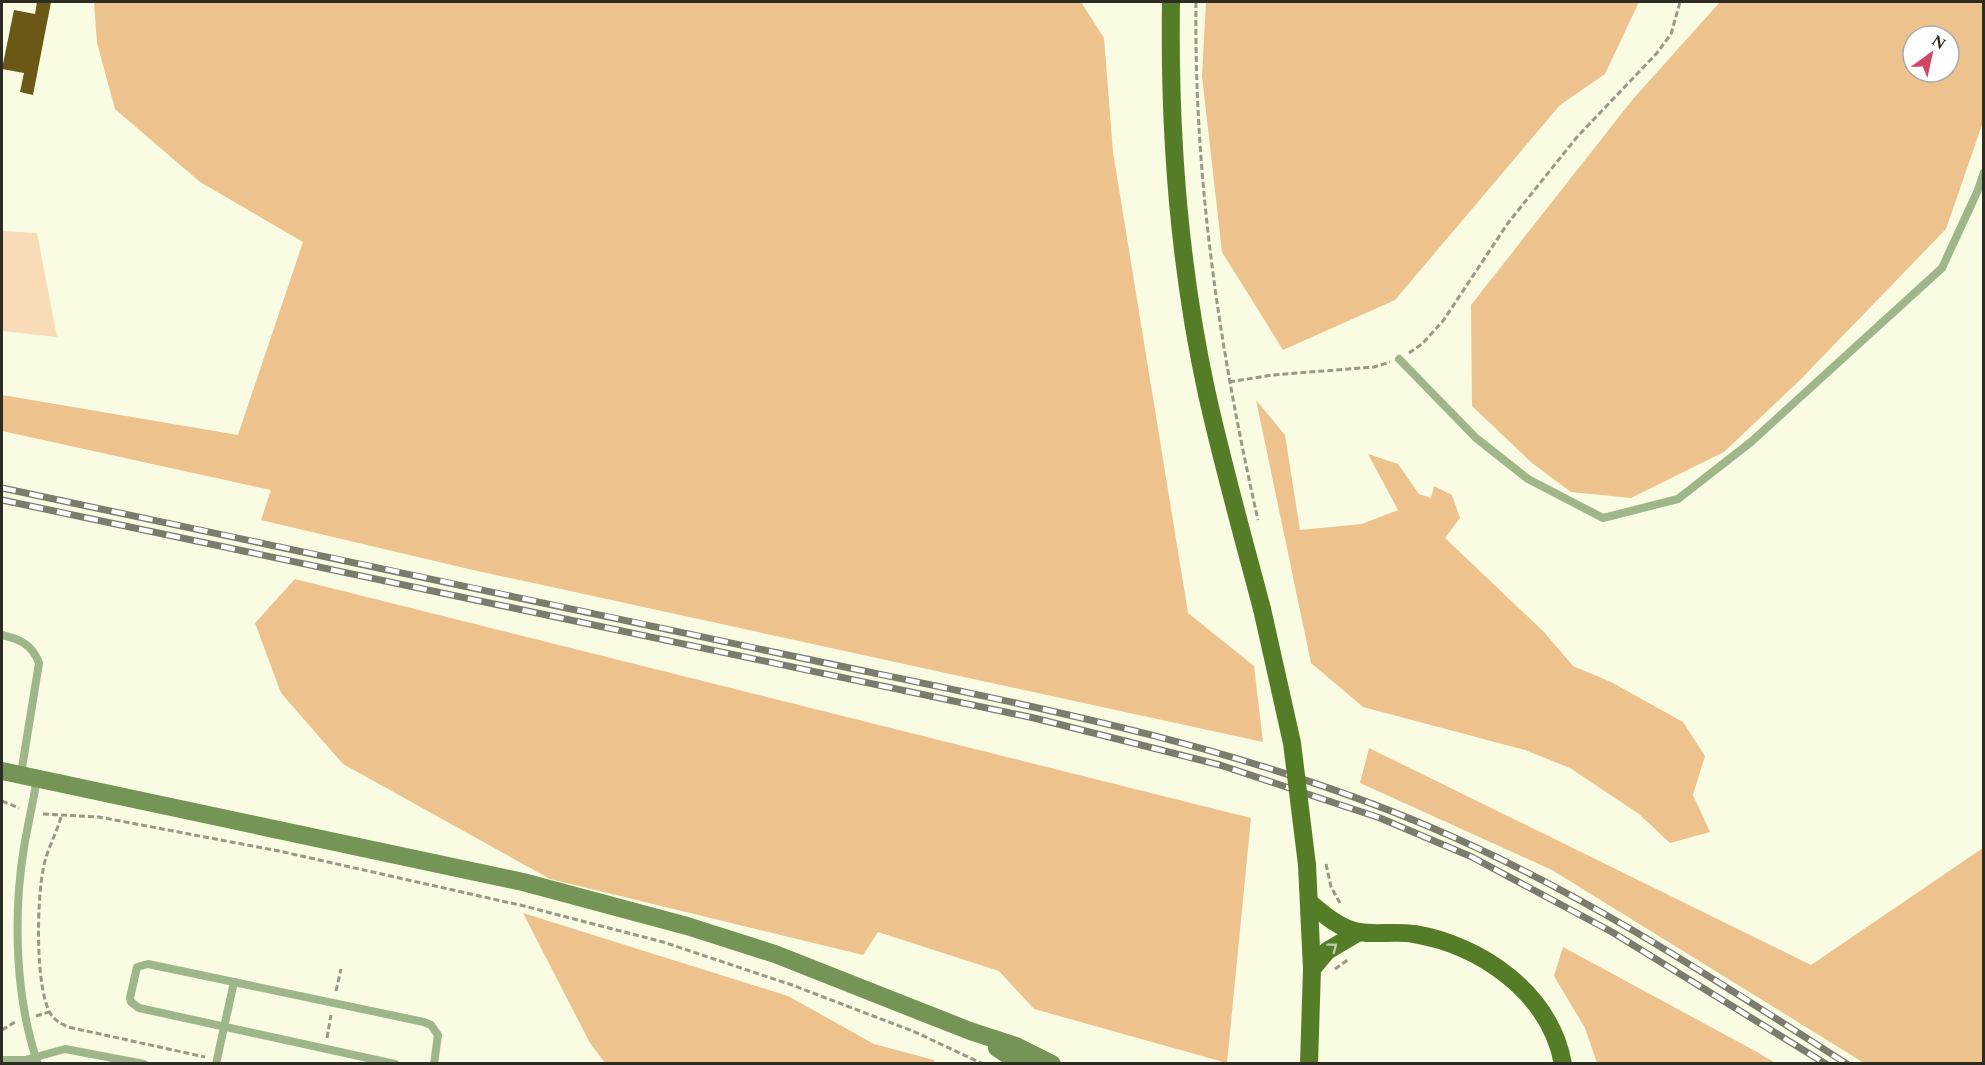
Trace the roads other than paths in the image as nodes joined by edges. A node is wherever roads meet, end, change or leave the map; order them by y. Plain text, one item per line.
1 (1171, 2) edge
2 (1983, 172) edge
3 (1399, 359) road end
4 (2, 635) edge
5 (2, 771) edge
6 (29, 777) junction
7 (1309, 902) junction
8 (1359, 932) junction
9 (1312, 969) junction
10 (234, 982) junction
11 (224, 1026) junction
12 (969, 1031) junction
13 (1309, 1058) edge
14 (2, 1060) edge
15 (36, 1060) edge
16 (217, 1062) edge
17 (144, 1064) edge
18 (395, 1064) edge
19 (434, 1064) edge
20 (1022, 1064) edge
21 (1052, 1064) edge
22 (1563, 1064) edge

1 - 7 main road, bridge
2 - 3 lane
4 - 6 lane
5 - 6 street
6 - 12 street
6 - 15 lane
7 - 8 main road
7 - 9 main road
9 -> 8 main road
8 - 22 main road
9 - 13 main road
10 - 11 lane
10 - 11 lane
10 - 19 lane
11 - 16 lane
11 - 18 lane
12 - 20 street
12 - 21 street
14 - 15 lane
15 - 17 lane

